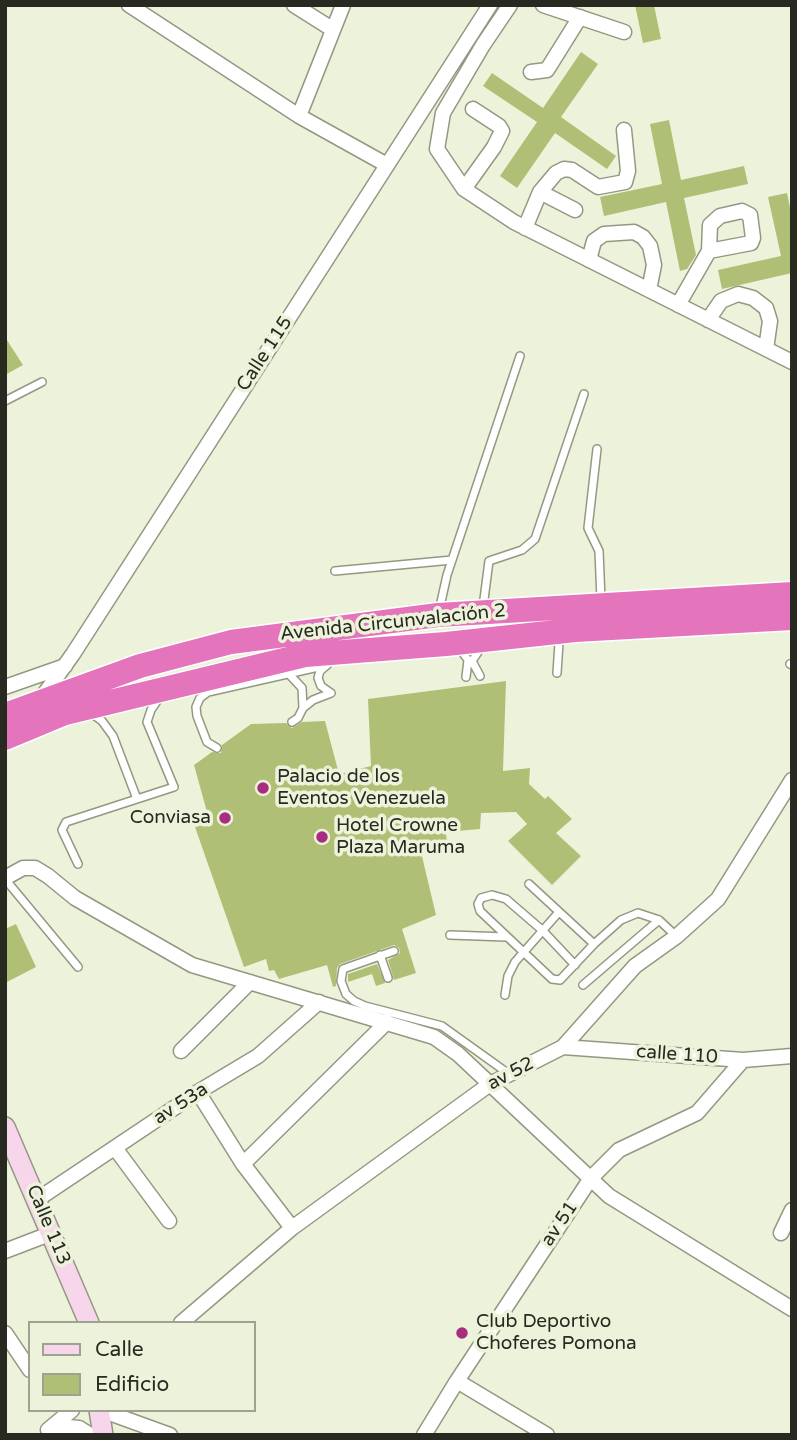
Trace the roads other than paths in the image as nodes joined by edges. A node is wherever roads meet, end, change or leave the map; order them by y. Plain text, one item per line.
1 (128, 5) edge
2 (295, 5) edge
3 (343, 5) edge
4 (489, 5) edge
5 (510, 5) edge
6 (543, 5) edge
7 (580, 17) junction
8 (332, 29) junction
9 (624, 32) dead end
10 (531, 72) dead end
11 (473, 109) dead end
12 (299, 117) junction
13 (624, 130) dead end
14 (387, 165) junction
15 (464, 189) junction
16 (540, 192) junction
17 (575, 210) dead end
18 (525, 228) junction
19 (709, 251) dead end
20 (589, 260) junction
21 (649, 290) junction
22 (678, 305) junction
23 (708, 320) junction
24 (766, 349) junction
25 (520, 356) dead end
26 (792, 362) edge
27 (42, 382) dead end
28 (584, 394) dead end
29 (5, 401) edge
30 (597, 449) dead end
31 (452, 560) junction
32 (335, 571) dead end
33 (792, 594) edge
34 (601, 605) junction
35 (483, 611) junction
36 (438, 615) junction
37 (792, 618) edge
38 (559, 643) dead end
39 (478, 652) dead end
40 (463, 653) dead end
41 (65, 666) junction
42 (288, 673) junction
43 (557, 673) dead end
44 (480, 676) dead end
45 (466, 677) dead end
46 (5, 687) edge
47 (166, 688) junction
48 (40, 702) junction
49 (85, 708) junction
50 (303, 708) junction
51 (5, 715) edge
52 (292, 722) dead end
53 (5, 738) edge
54 (217, 748) dead end
55 (792, 780) edge
56 (137, 799) junction
57 (79, 864) dead end
58 (5, 878) edge
59 (529, 884) dead end
60 (559, 912) junction
61 (659, 920) junction
62 (542, 930) junction
63 (450, 935) dead end
64 (677, 936) junction
65 (507, 937) junction
66 (594, 944) junction
67 (394, 951) dead end
68 (523, 951) junction
69 (380, 956) junction
70 (575, 965) junction
71 (78, 967) dead end
72 (388, 978) dead end
73 (250, 982) junction
74 (583, 985) dead end
75 (505, 995) dead end
76 (319, 1002) junction
77 (387, 1022) junction
78 (563, 1046) junction
79 (181, 1051) dead end
80 (792, 1056) edge
81 (743, 1060) junction
82 (509, 1074) junction
83 (490, 1084) junction
84 (198, 1093) junction
85 (5, 1127) edge
86 (115, 1148) junction
87 (5, 1155) edge
88 (243, 1164) junction
89 (591, 1178) junction
90 (38, 1199) junction
91 (792, 1210) edge
92 (169, 1221) dead end
93 (292, 1228) junction
94 (781, 1233) dead end
95 (47, 1235) junction
96 (5, 1251) edge
97 (792, 1309) edge
98 (75, 1321) edge
99 (88, 1321) edge
100 (183, 1321) edge
101 (5, 1332) edge
102 (28, 1367) edge
103 (457, 1381) junction
104 (107, 1412) edge
105 (107, 1412) edge
106 (110, 1412) edge
107 (63, 1413) edge
108 (41, 1435) edge
109 (50, 1435) edge
110 (90, 1435) edge
111 (103, 1435) edge
112 (115, 1435) edge
113 (170, 1435) edge
114 (424, 1435) edge
115 (547, 1435) edge

1 - 12 street
2 - 8 street
3 - 8 street
4 - 14 street, Calle 115
5 - 15 street
6 - 7 street
7 - 9 street
7 - 10 street
8 - 12 street
11 - 15 street
12 - 14 street
13 - 16 street
14 - 41 street, Calle 115
15 - 18 street
16 - 17 street
16 - 18 street
18 - 20 street
19 - 22 street
20 - 21 street
20 - 21 street
21 - 22 street
22 - 23 street
23 - 24 street
23 - 24 street
24 - 26 street
25 - 31 lane
27 - 29 lane
28 - 35 lane
30 - 34 lane
31 - 32 lane
31 - 36 lane
33 - 34 highway, Avenida Circunvalación 2
34 - 35 highway, Avenida Circunvalación 2
35 - 36 highway, Avenida Circunvalación 2
36 - 48 highway, Avenida Circunvalación 2
37 - 47 highway, Avenida Circunvalación 2
38 - 43 lane
39 - 44 lane
40 - 45 lane
41 - 46 street
41 - 48 street, Calle 115
42 - 50 lane
42 - 50 lane
42 - 54 lane
47 - 49 highway, Avenida Circunvalación 2
47 - 56 lane
48 - 51 highway, Avenida Circunvalación 2
49 - 53 highway, Avenida Circunvalación 2
49 - 56 lane
50 - 52 lane
55 - 64 street, av 52
56 - 57 lane
58 - 71 lane
58 - 73 street
59 - 60 lane
60 - 62 lane
60 - 66 lane
61 - 64 lane
61 - 66 lane
61 - 74 lane
62 - 65 lane
62 - 68 lane
62 - 70 lane
63 - 65 lane
64 - 78 street, av 52
65 - 68 lane
66 - 70 lane
67 - 69 lane
68 - 70 lane
68 - 75 lane
69 - 72 lane
69 - 82 lane
73 - 76 street
73 - 79 street
76 - 77 street
76 - 84 street, av 53a
77 - 83 street
77 - 88 street
78 - 81 street, calle 110
78 - 82 street, av 52
80 - 81 street, calle 110
81 - 89 street, av 51
82 - 83 street, av 52
83 - 89 street
83 - 93 street, av 52
84 - 86 street, av 53a
84 - 88 street
85 - 90 street, Calle 113
86 - 90 street, av 53a
86 - 92 street
87 - 95 street, Calle 113
88 - 93 street
89 - 97 street
89 - 103 street, av 51
90 - 95 street, Calle 113
91 - 94 street
93 - 100 street, av 52
95 - 96 street
95 - 98 street, Calle 113
95 - 99 street, Calle 113
101 - 102 street
103 - 114 street, av 51
103 - 115 street
104 - 111 street
105 - 112 street
106 - 113 street
107 - 108 street
109 - 110 street

